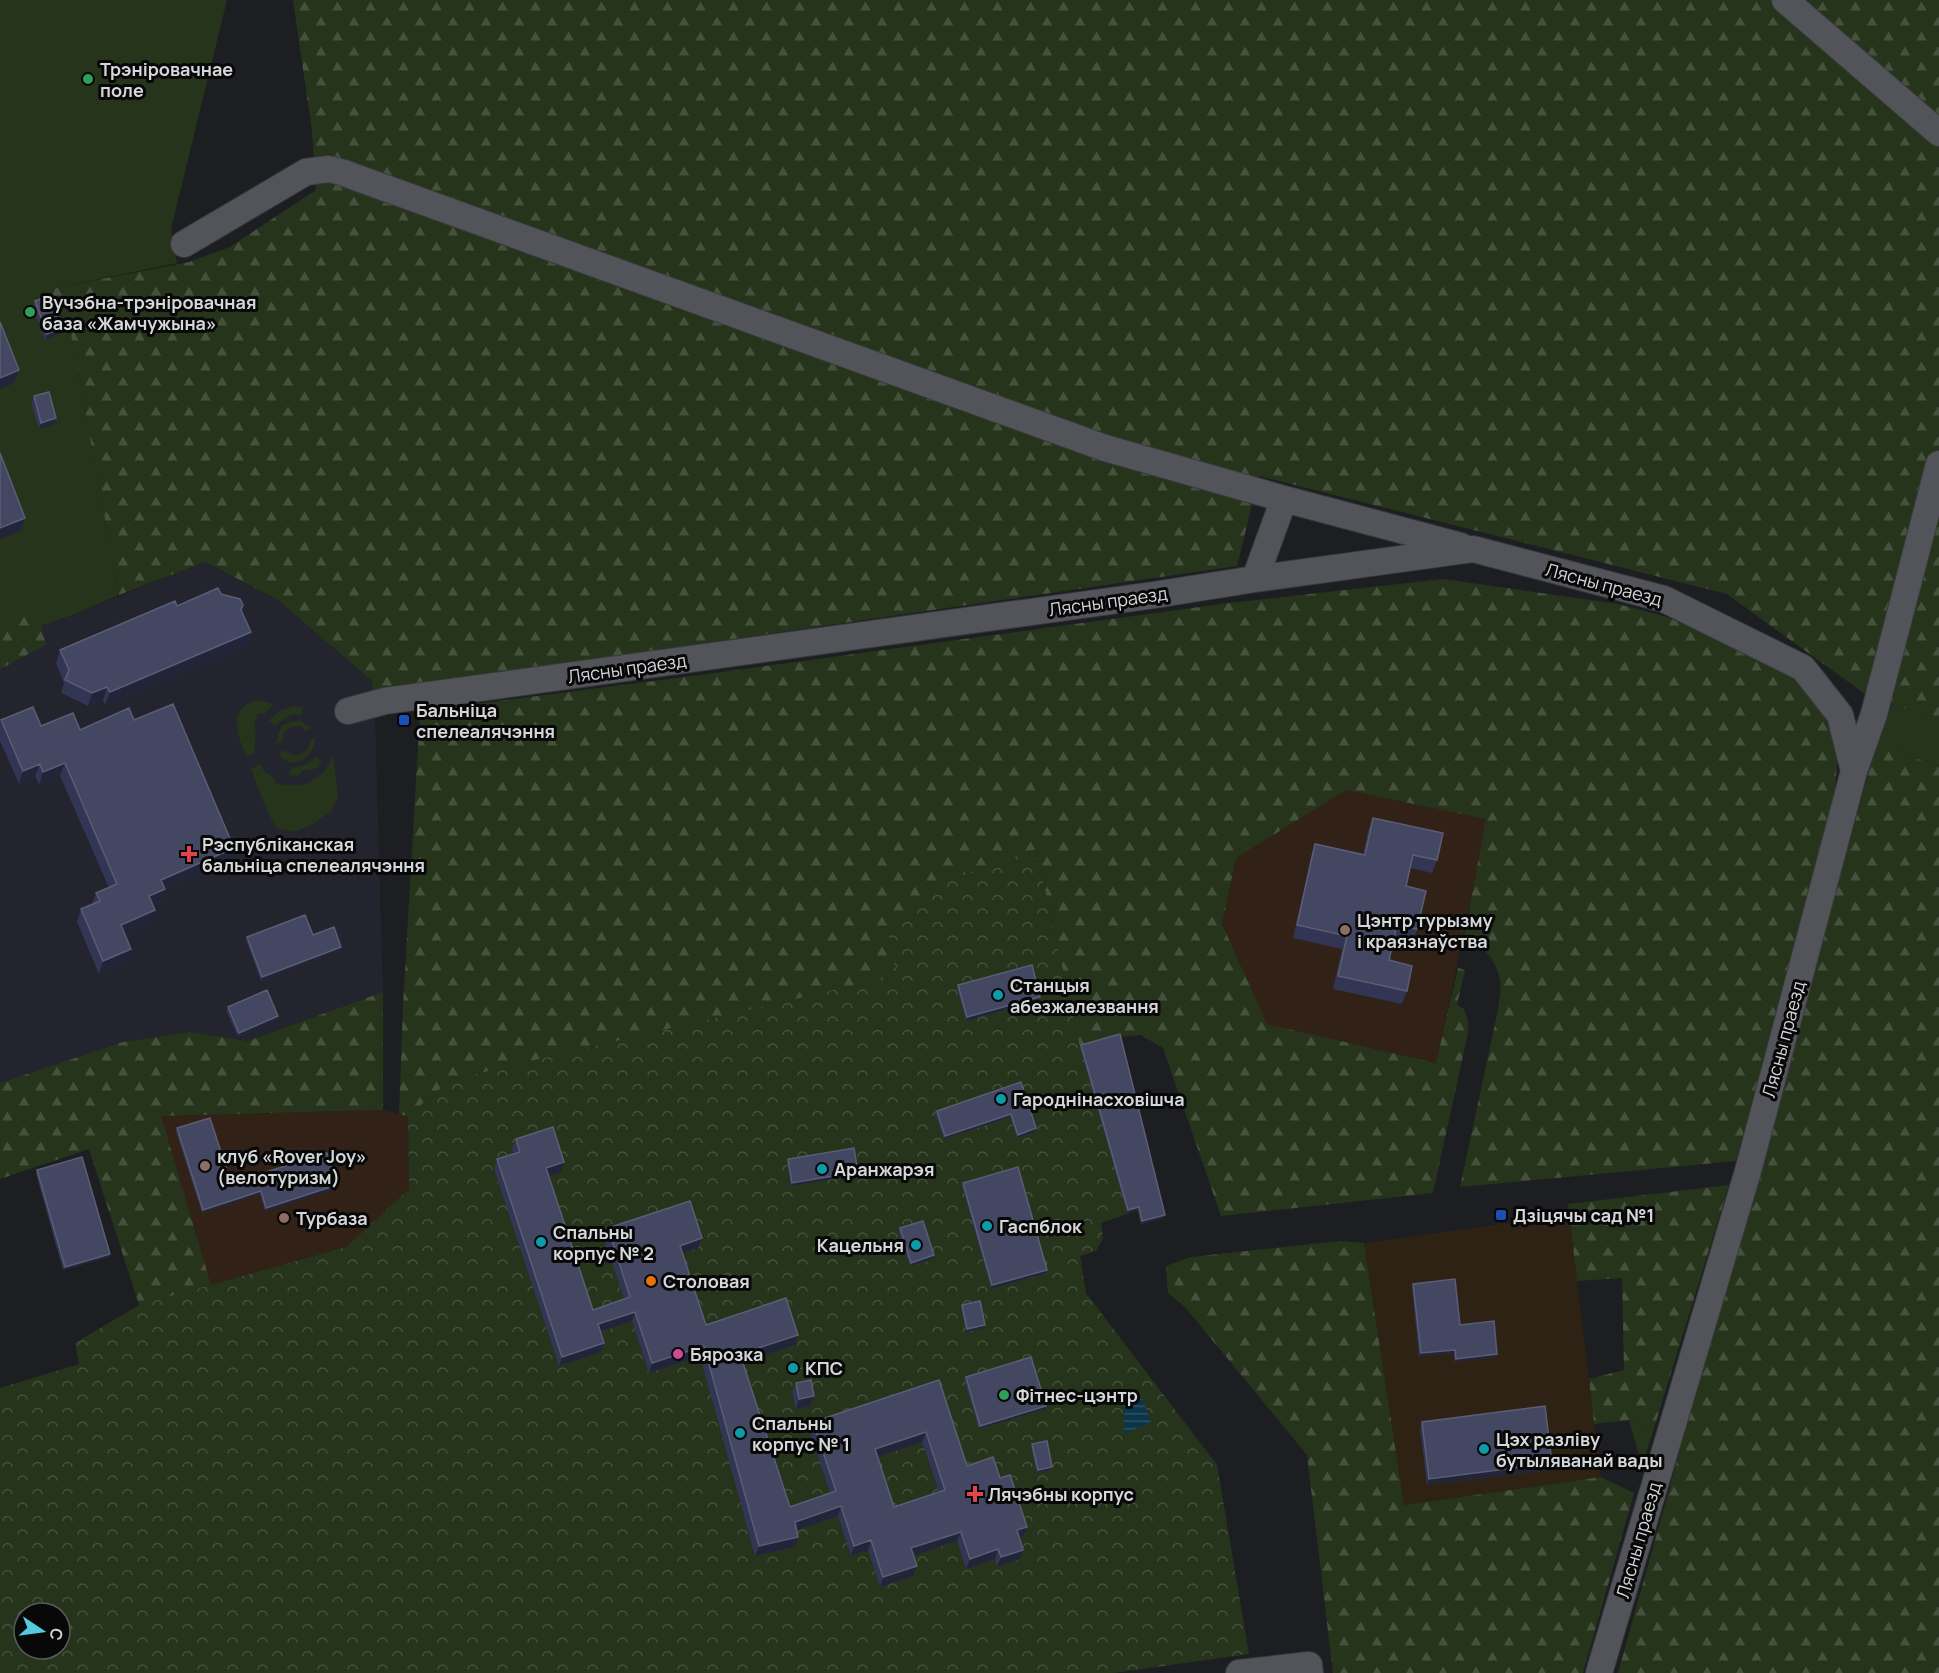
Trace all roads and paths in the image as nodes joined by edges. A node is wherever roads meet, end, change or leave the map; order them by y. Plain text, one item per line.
1 (1785, 0) edge
2 (1939, 133) edge
3 (184, 244) dead end
4 (1939, 464) edge
5 (1284, 500) junction
6 (1473, 549) junction
7 (1255, 579) junction
8 (348, 711) dead end
9 (1854, 771) junction
10 (1309, 1669) edge
11 (1239, 1673) edge
12 (1599, 1673) edge

1 - 2 street
3 - 5 street
4 - 9 street
5 - 6 street
5 - 7 street
6 - 7 street, Лясны праезд
6 - 9 street, Лясны праезд
7 - 8 street, Лясны праезд
9 - 12 street, Лясны праезд
10 - 11 street

